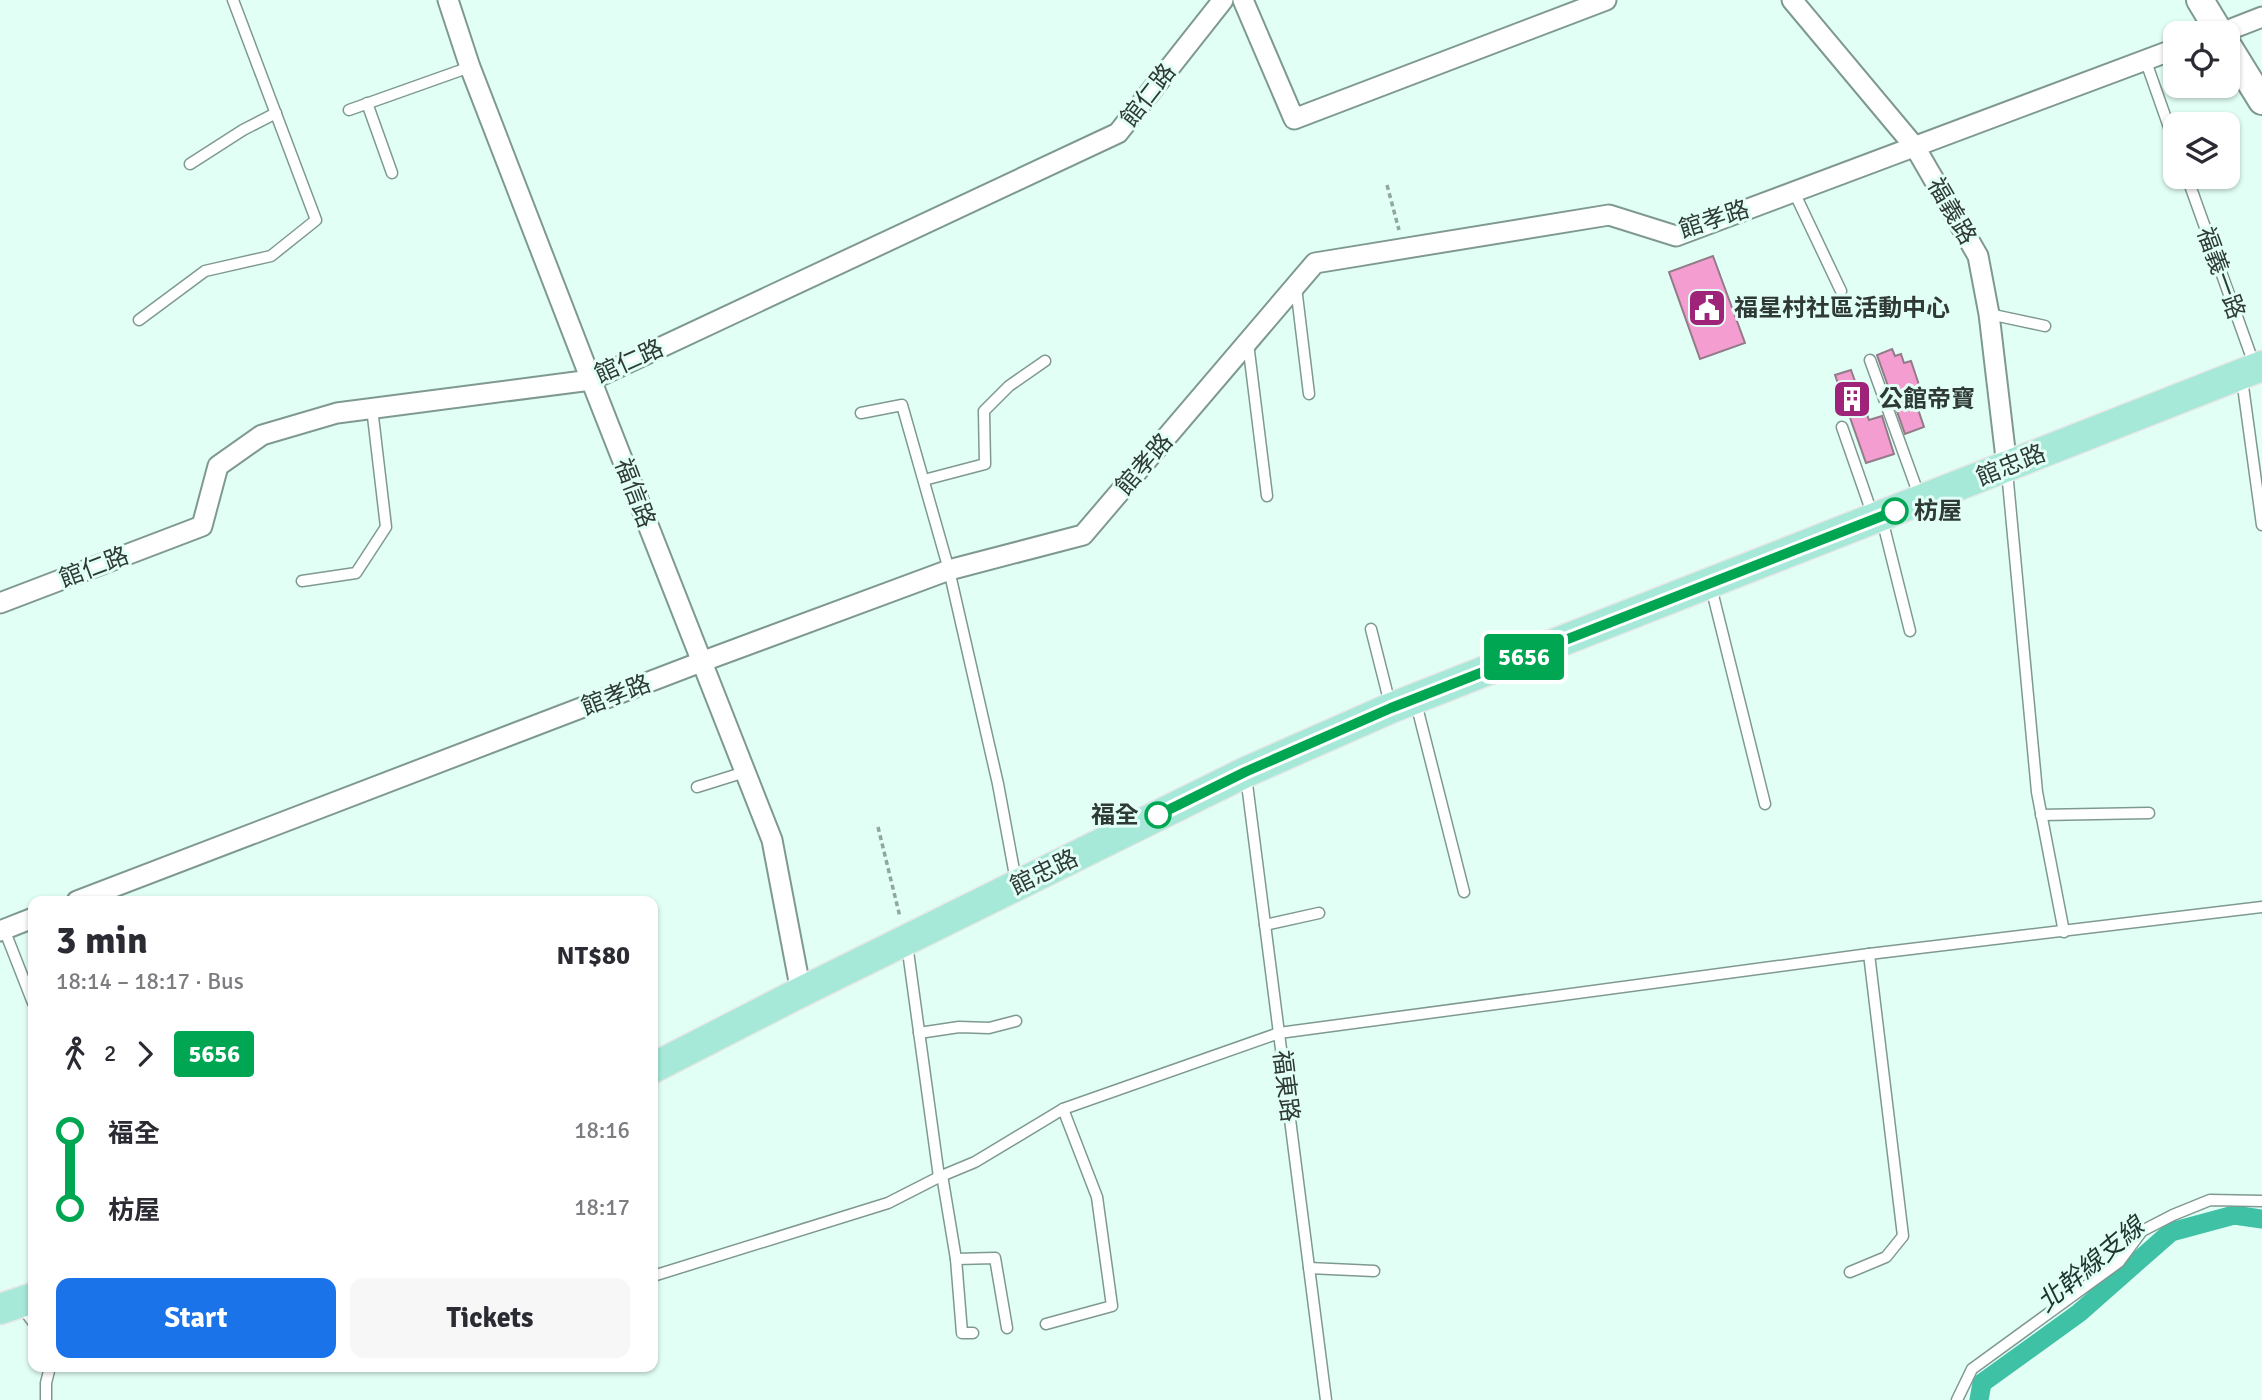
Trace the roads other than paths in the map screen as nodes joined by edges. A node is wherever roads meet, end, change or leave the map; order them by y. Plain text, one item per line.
1 (233, 0) edge
2 (448, 0) edge
3 (1223, 0) edge
4 (1243, 0) edge
5 (1606, 0) edge
6 (1792, 0) edge
7 (2200, 0) edge
8 (2262, 17) edge
9 (2213, 21) edge
10 (2240, 26) edge
11 (2163, 53) edge
12 (2145, 59) junction
13 (2240, 65) edge
14 (470, 67) junction
15 (2262, 101) edge
16 (367, 103) junction
17 (349, 110) dead end
18 (2164, 112) edge
19 (276, 113) junction
20 (1915, 147) junction
21 (190, 164) dead end
22 (392, 173) dead end
23 (2191, 189) edge
24 (1794, 192) junction
25 (1296, 286) junction
26 (1841, 290) dead end
27 (1989, 314) junction
28 (139, 320) dead end
29 (2045, 326) dead end
30 (1248, 342) junction
31 (1870, 360) dead end
32 (1045, 362) dead end
33 (2253, 370) edge
34 (591, 380) junction
35 (1309, 394) dead end
36 (372, 408) junction
37 (861, 413) dead end
38 (1842, 427) dead end
39 (2007, 467) junction
40 (924, 481) junction
41 (1267, 496) dead end
42 (1921, 501) junction
43 (1878, 518) junction
44 (2262, 524) edge
45 (949, 570) junction
46 (302, 581) dead end
47 (1711, 584) junction
48 (0, 603) edge
49 (1371, 629) dead end
50 (1910, 631) dead end
51 (701, 662) junction
52 (1403, 704) junction
53 (745, 772) junction
54 (1245, 772) junction
55 (696, 788) dead end
56 (1765, 804) dead end
57 (2149, 813) dead end
58 (2041, 815) junction
59 (1017, 885) junction
60 (1464, 892) dead end
61 (90, 896) edge
62 (2262, 907) edge
63 (1319, 913) dead end
64 (28, 920) edge
65 (1265, 925) junction
66 (2, 930) edge
67 (2064, 932) junction
68 (906, 940) junction
69 (1869, 954) junction
70 (28, 991) edge
71 (801, 992) junction
72 (1016, 1021) dead end
73 (1279, 1032) junction
74 (919, 1033) junction
75 (658, 1065) edge
76 (1063, 1109) junction
77 (940, 1176) junction
78 (2262, 1201) edge
79 (956, 1259) junction
80 (1309, 1268) junction
81 (1374, 1271) dead end
82 (1850, 1272) dead end
83 (658, 1274) edge
84 (1046, 1324) dead end
85 (1007, 1328) dead end
86 (973, 1333) dead end
87 (49, 1372) edge
88 (46, 1400) edge
89 (1326, 1400) edge
90 (1957, 1400) edge

1 - 19 lane
2 - 14 street, 福信路
3 - 34 street, 館仁路
4 - 5 street
6 - 20 street, 福義路
7 - 9 main road
8 - 10 street
11 - 12 street, 館孝路
12 - 18 lane
12 - 20 street, 館孝路
13 - 15 main road
14 - 16 lane
14 - 34 street, 福信路
16 - 17 lane
16 - 22 lane
19 - 21 lane
19 - 28 lane
20 - 24 street, 館孝路
20 - 27 street, 福義路
23 - 33 lane, 福義一路
24 - 25 street, 館孝路
24 - 26 lane
25 - 30 street, 館孝路
25 - 35 lane
27 - 29 lane
27 - 39 street, 福義路
30 - 41 lane
30 - 45 street, 館孝路
31 - 42 lane
32 - 40 lane
33 - 39 main road, 館忠路
33 - 44 lane, 福義一路
34 - 36 street, 館仁路
34 - 51 street, 福信路
36 - 46 lane
36 - 48 street, 館仁路
37 - 40 lane
38 - 43 lane
39 - 42 main road, 館忠路
39 - 58 lane
40 - 45 lane
42 - 43 main road, 館忠路
43 - 47 main road, 館忠路
43 - 50 lane
45 - 51 street, 館孝路
45 - 59 lane
47 - 52 main road, 館忠路
47 - 56 lane
49 - 52 lane
51 - 53 street, 福信路
51 - 61 street, 館孝路
52 - 54 main road, 館忠路
52 - 60 lane
53 - 55 lane
53 - 71 street, 福信路
54 - 59 main road, 館忠路
54 - 65 lane, 福東路
57 - 58 lane
58 - 67 lane
59 - 68 main road, 館忠路
62 - 67 lane
63 - 65 lane
64 - 66 street
65 - 73 lane, 福東路
66 - 70 lane
67 - 69 lane
68 - 71 main road, 館忠路
68 - 74 lane
69 - 73 lane
69 - 82 lane
71 - 75 main road, 館忠路
72 - 74 lane
73 - 76 lane
73 - 80 lane, 福東路
74 - 77 lane
76 - 77 lane
76 - 84 lane
77 - 79 lane
77 - 83 lane
78 - 90 lane
79 - 85 lane
79 - 86 lane
80 - 81 lane
80 - 89 lane, 福東路
87 - 88 lane

